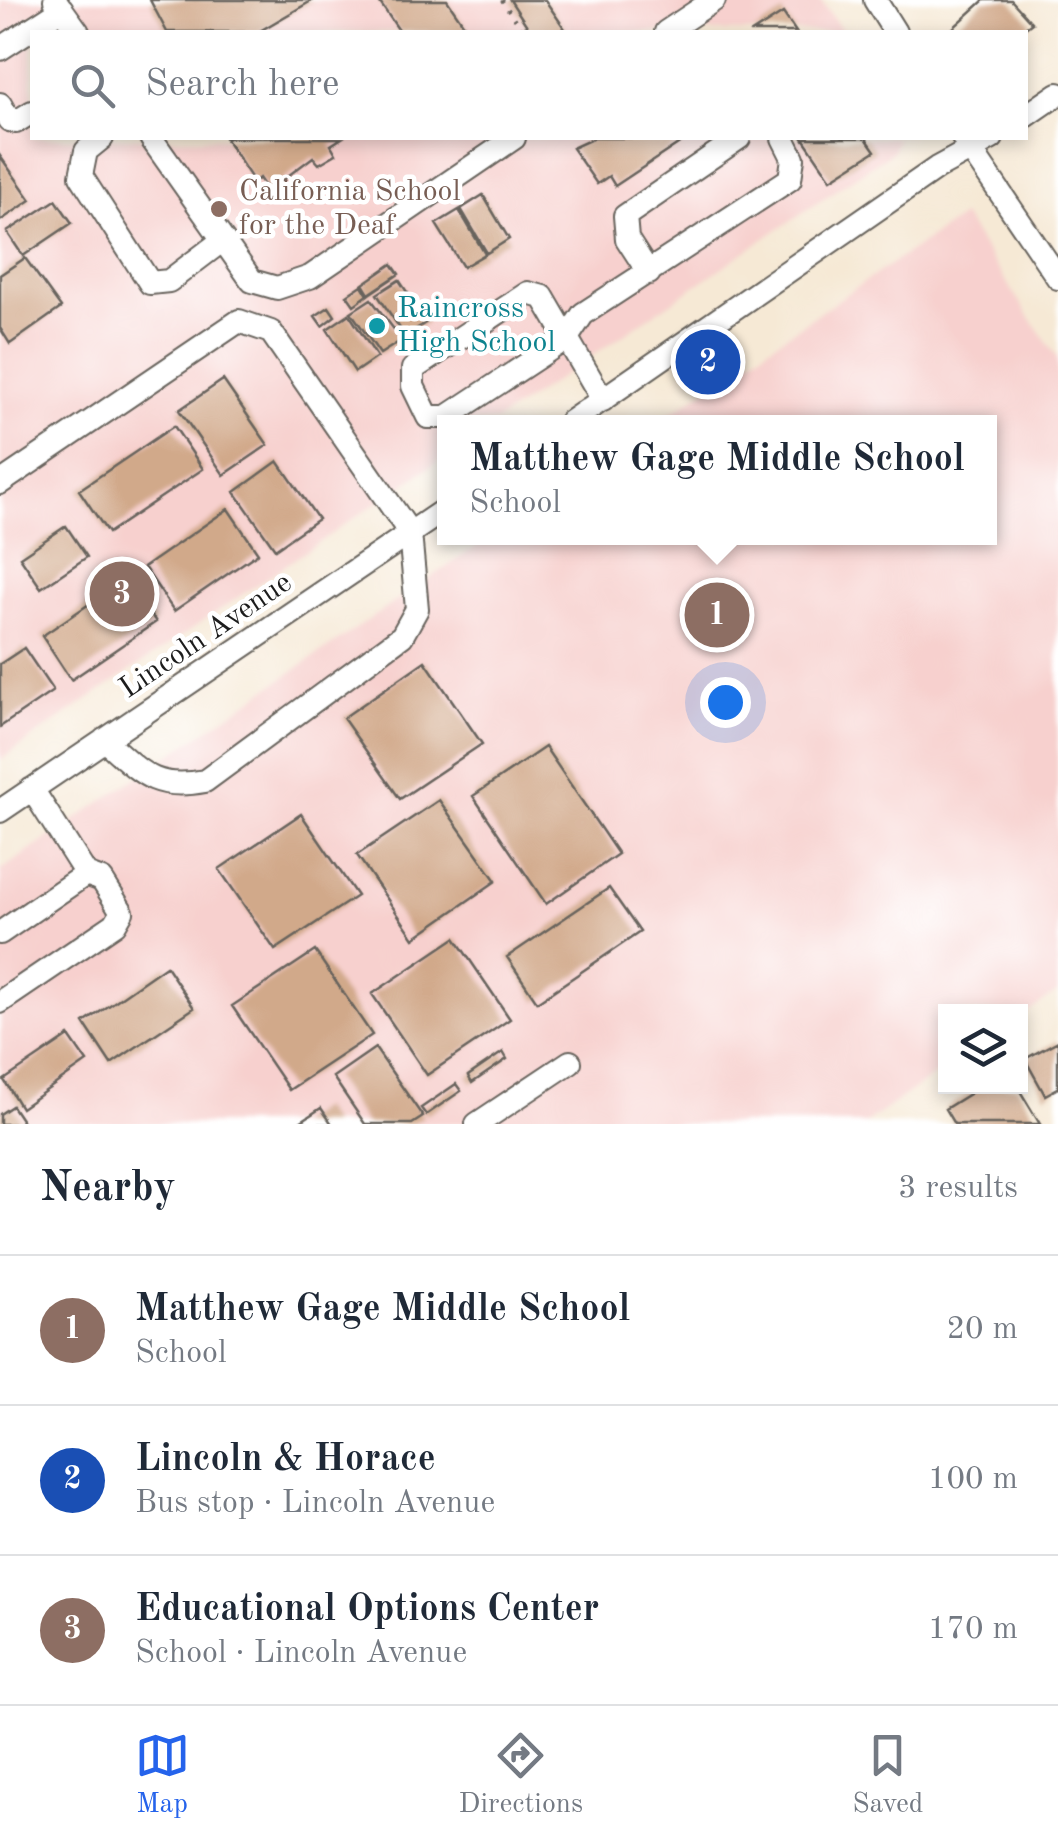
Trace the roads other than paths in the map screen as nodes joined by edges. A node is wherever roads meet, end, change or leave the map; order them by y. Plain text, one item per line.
1 (875, 0) edge
2 (702, 3) edge
3 (59, 5) edge
4 (77, 30) edge
5 (668, 30) edge
6 (895, 30) edge
7 (0, 50) edge
8 (1058, 94) edge
9 (0, 104) edge
10 (30, 113) edge
11 (1028, 115) edge
12 (100, 140) edge
13 (153, 140) edge
14 (511, 140) edge
15 (736, 140) edge
16 (784, 140) edge
17 (967, 144) edge
18 (223, 240) junction
19 (650, 273) junction
20 (1058, 278) edge
21 (567, 338) junction
22 (603, 400) junction
23 (450, 415) edge
24 (580, 415) edge
25 (437, 417) edge
26 (0, 483) edge
27 (437, 515) edge
28 (410, 534) junction
29 (104, 740) junction
30 (32, 790) junction
31 (0, 811) edge
32 (86, 874) junction
33 (0, 933) edge
34 (0, 1002) edge
35 (570, 1062) dead end
36 (477, 1124) edge

1 - 6 street
2 - 5 street
3 - 4 street
3 - 7 street
8 - 11 street
9 - 10 street
12 - 18 street
13 - 18 street
14 - 18 street
15 - 19 street
16 - 19 street
17 - 20 street
17 - 22 street
19 - 21 street
21 - 22 street
21 - 23 street
21 - 25 street
22 - 24 street
26 - 28 street
27 - 28 street, Lincoln Avenue
28 - 29 street, Lincoln Avenue
28 - 29 street
29 - 30 street, Lincoln Avenue
30 - 31 street, Lincoln Avenue
30 - 32 street
32 - 33 street
32 - 34 street
35 - 36 street

